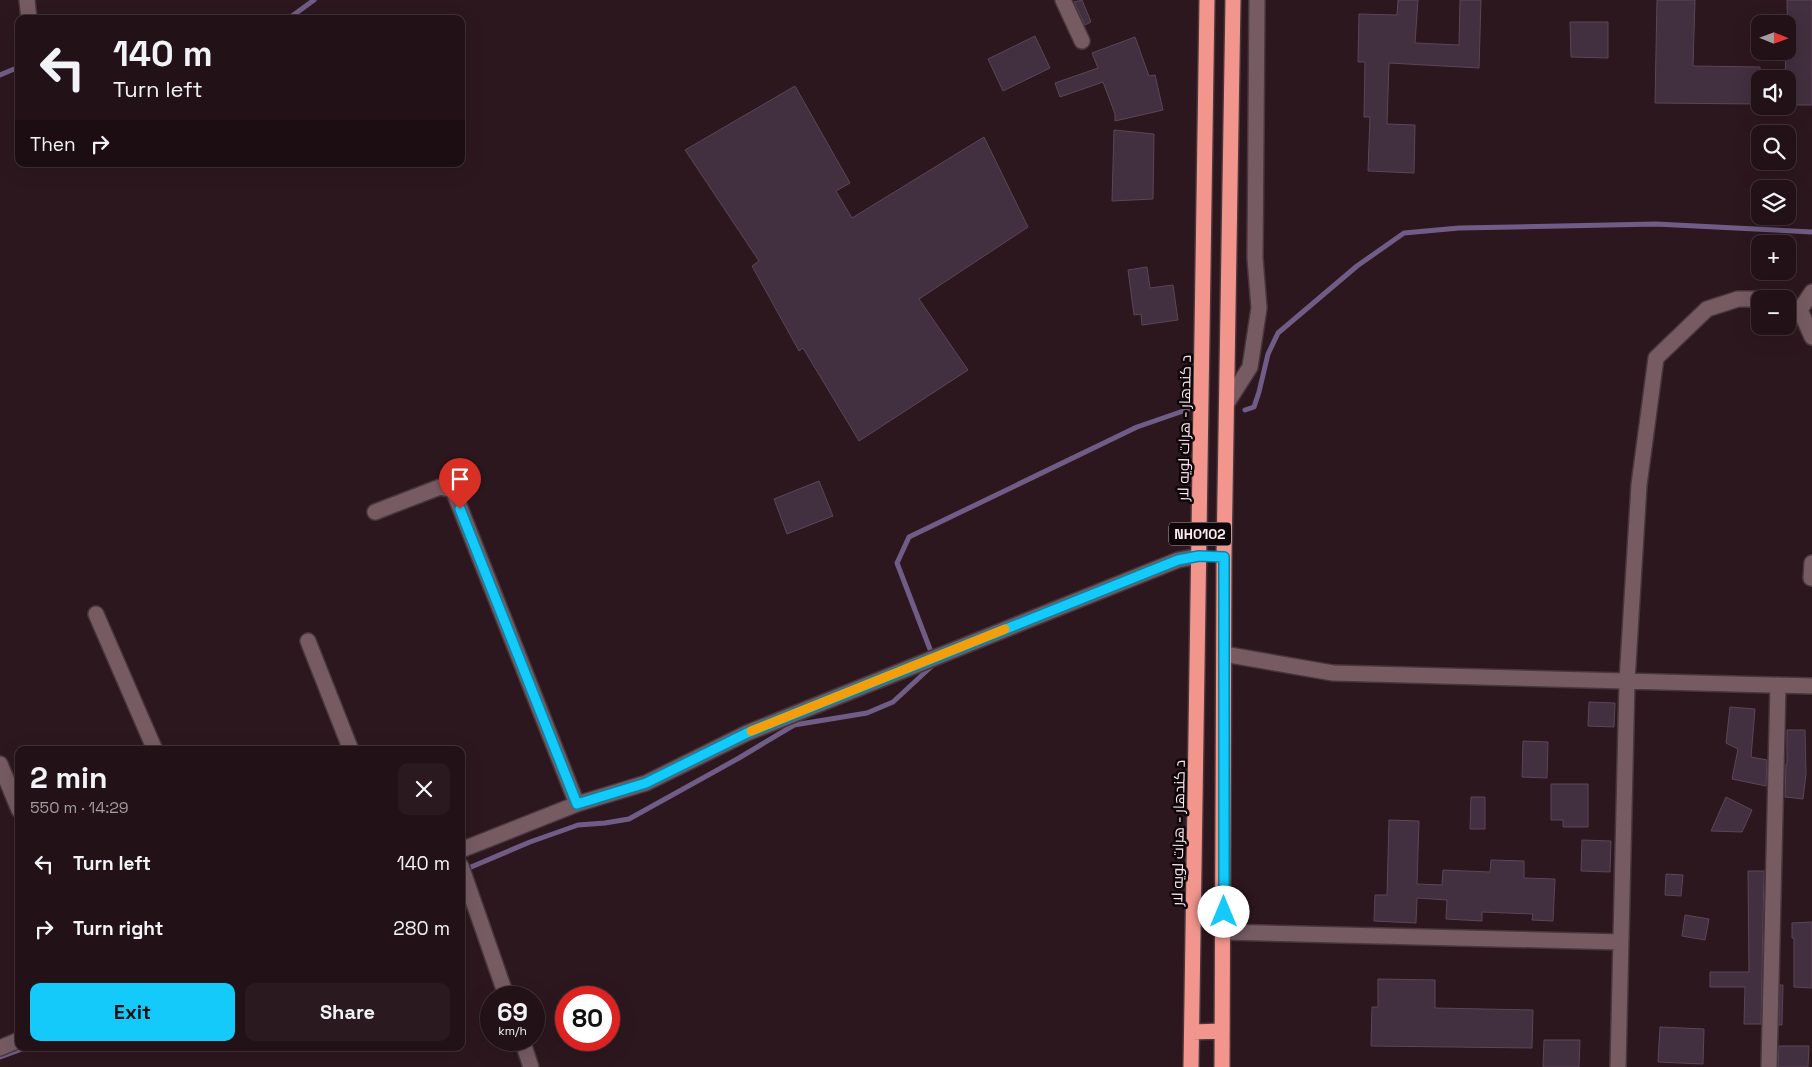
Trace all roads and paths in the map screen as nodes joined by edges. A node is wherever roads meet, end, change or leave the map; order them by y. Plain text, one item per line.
1 (27, 0) edge
2 (1063, 0) edge
3 (1207, 0) edge
4 (1233, 0) edge
5 (1257, 0) edge
6 (29, 15) edge
7 (1082, 41) dead end
8 (1812, 292) edge
9 (1751, 299) edge
10 (1796, 305) edge
11 (1796, 310) edge
12 (1812, 338) edge
13 (1227, 403) junction
14 (375, 512) dead end
15 (1199, 556) junction
16 (1224, 557) junction
17 (1812, 563) edge
18 (1811, 578) edge
19 (96, 614) dead end
20 (308, 641) dead end
21 (1224, 654) junction
22 (1627, 681) junction
23 (1778, 685) junction
24 (1812, 686) edge
25 (153, 746) edge
26 (349, 746) edge
27 (0, 764) edge
28 (15, 800) edge
29 (577, 804) junction
30 (465, 848) edge
31 (465, 877) edge
32 (1224, 932) junction
33 (1620, 942) junction
34 (503, 986) edge
35 (1222, 1031) junction
36 (1192, 1032) junction
37 (15, 1042) edge
38 (0, 1048) edge
39 (526, 1051) edge
40 (531, 1067) edge
41 (1191, 1067) edge
42 (1222, 1067) edge
43 (1618, 1067) edge
44 (1769, 1067) edge

1 - 6 street
2 - 7 street
3 - 15 highway, د کندهار - هرات لويه لار / NH0102
4 - 13 highway, NH0102
5 - 13 street
8 - 10 street
9 - 22 street
11 - 12 street
13 - 16 highway, NH0102
14 - 29 street
15 - 16 highway
15 - 29 street
15 - 36 highway, د کندهار - هرات لويه لار / NH0102
16 - 21 highway, NH0102
17 - 18 street
19 - 25 street
20 - 26 street
21 - 22 street
21 - 32 highway, NH0102
22 - 23 street
22 - 33 street
23 - 24 street
23 - 44 street
27 - 28 street
29 - 30 street
31 - 34 street
32 - 33 street
32 - 35 highway, NH0102
33 - 43 street
35 - 36 highway
35 - 42 highway, NH0102
36 - 41 highway, د کندهار - هرات لويه لار / NH0102
37 - 38 street
39 - 40 street

